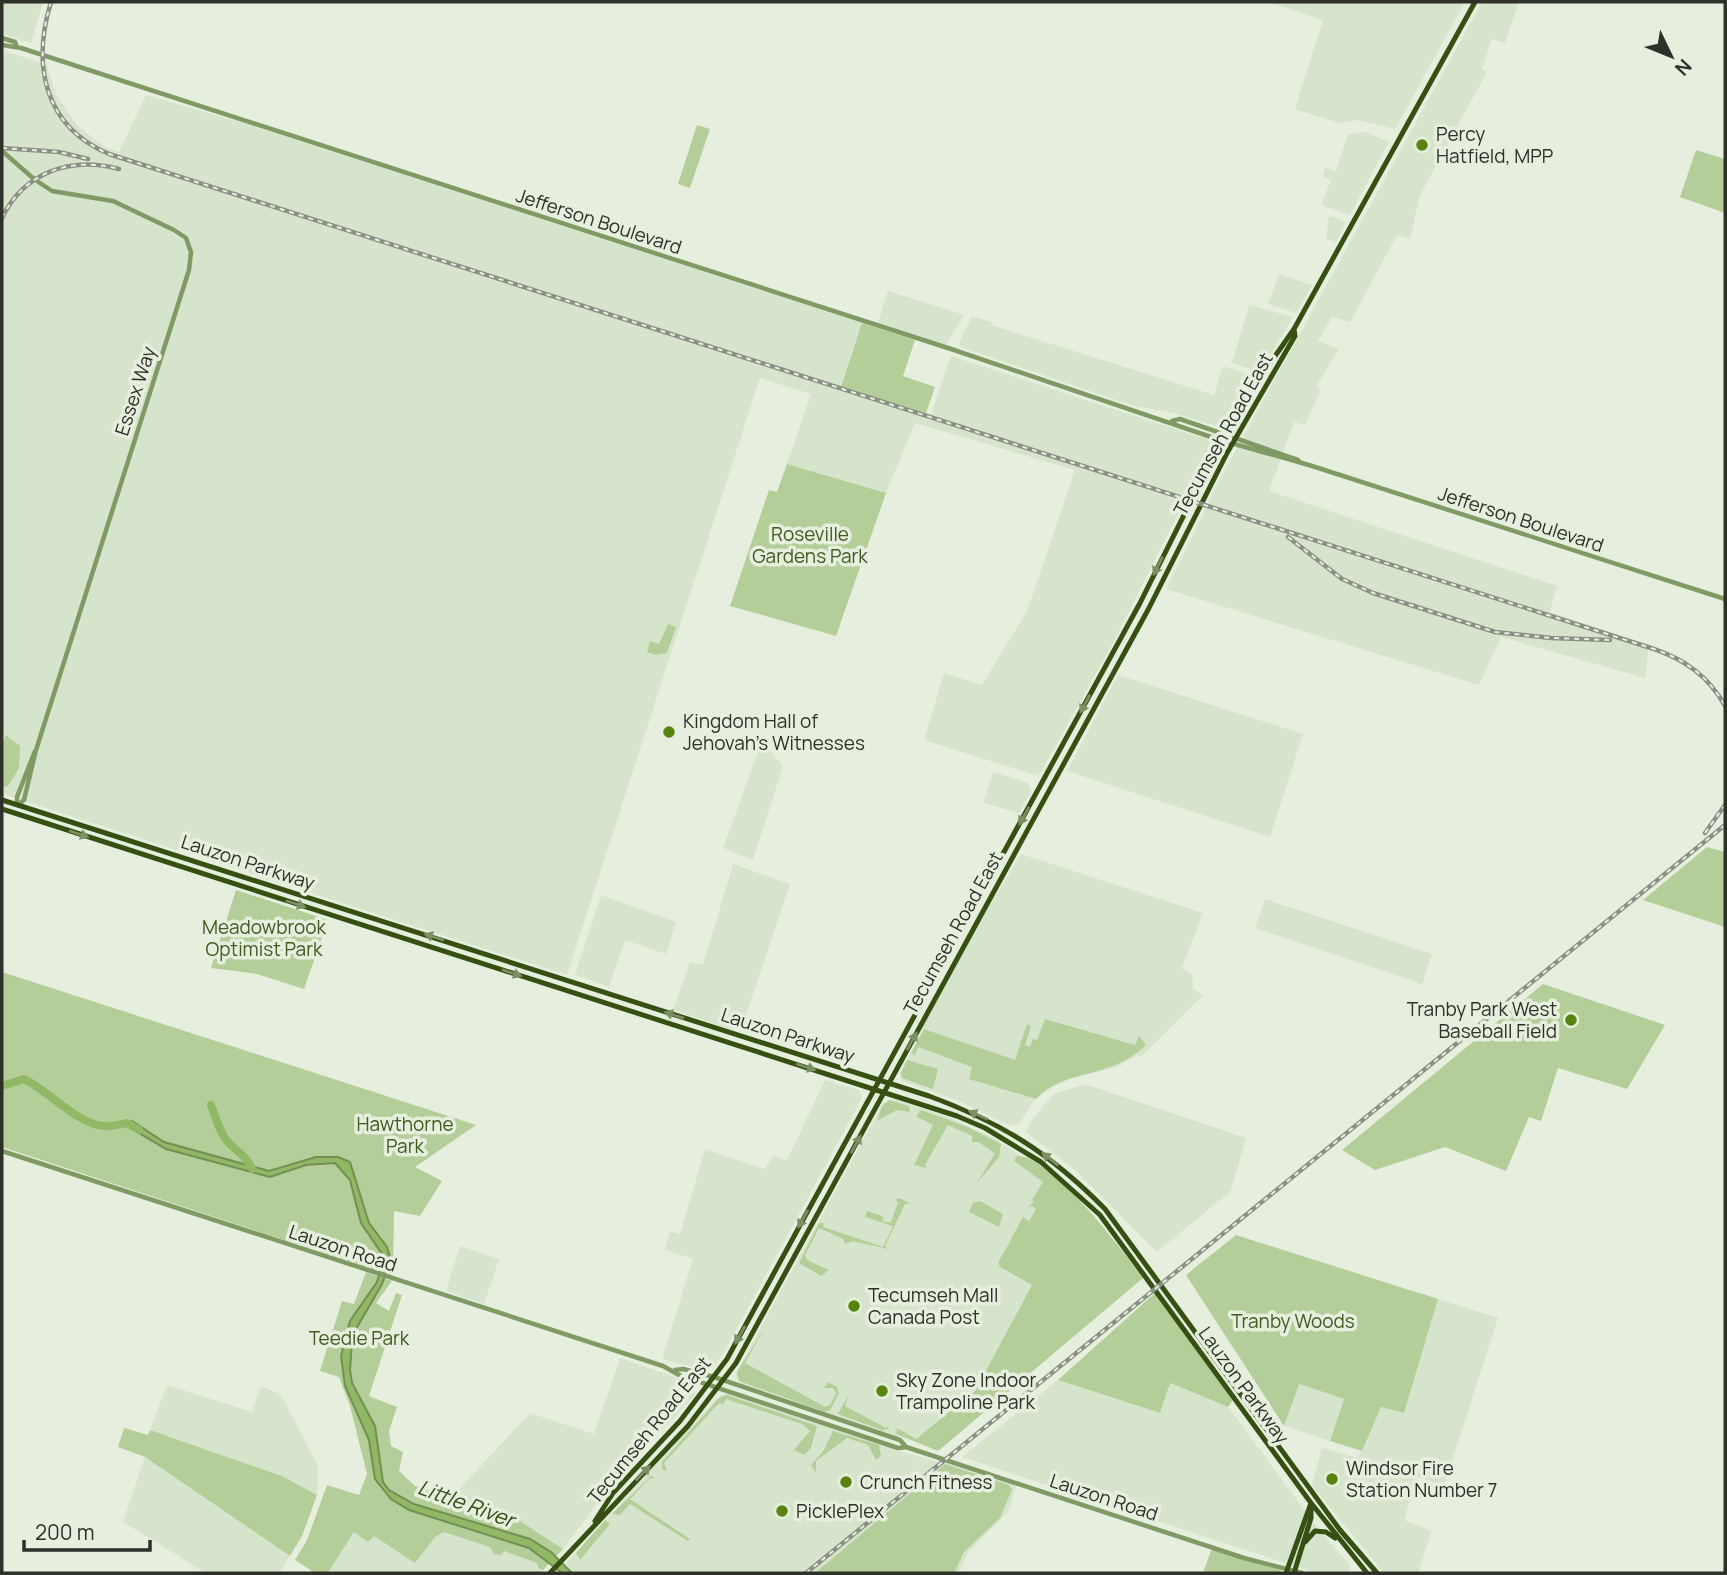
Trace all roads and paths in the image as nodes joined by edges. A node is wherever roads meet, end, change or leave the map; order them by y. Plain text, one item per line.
1 (1475, 2) edge
2 (2, 38) edge
3 (2, 46) edge
4 (18, 47) junction
5 (2, 151) edge
6 (1294, 329) junction
7 (1172, 421) junction
8 (1228, 434) junction
9 (1237, 437) junction
10 (1224, 441) junction
11 (1233, 443) junction
12 (1309, 465) junction
13 (1725, 599) edge
14 (2, 800) edge
15 (18, 806) junction
16 (2, 809) edge
17 (878, 1080) junction
18 (889, 1083) junction
19 (874, 1089) junction
20 (884, 1093) junction
21 (2, 1151) edge
22 (675, 1370) junction
23 (714, 1377) junction
24 (724, 1381) junction
25 (709, 1384) junction
26 (719, 1388) junction
27 (906, 1447) junction
28 (1317, 1499) junction
29 (1311, 1503) junction
30 (595, 1521) junction
31 (1339, 1541) junction
32 (1303, 1544) junction
33 (1286, 1572) edge
34 (550, 1573) edge
35 (1294, 1573) edge
36 (1303, 1573) edge
37 (1367, 1573) edge
38 (1377, 1573) edge

1 - 6 main road, Tecumseh Road East
2 - 4 street, Jefferson Boulevard
3 - 4 street, Jefferson Boulevard
4 - 7 street, Jefferson Boulevard
5 - 15 street, Essex Way
6 - 8 main road, Tecumseh Road East
6 - 9 main road, Tecumseh Road East
7 - 8 street, Jefferson Boulevard
7 - 10 street, Jefferson Boulevard
8 - 9 street, Jefferson Boulevard
8 - 10 main road, Tecumseh Road East
9 - 11 main road, Tecumseh Road East
9 - 12 street, Jefferson Boulevard
10 - 11 street, Jefferson Boulevard
10 -> 17 main road, Tecumseh Road East
11 - 12 street, Jefferson Boulevard
18 -> 11 main road, Tecumseh Road East
12 - 13 street, Jefferson Boulevard
14 - 15 main road, Lauzon Parkway
17 -> 15 main road, Lauzon Parkway
16 -> 19 main road, Lauzon Parkway
17 - 18 main road, Lauzon Parkway
17 - 19 main road, Tecumseh Road East
18 - 20 main road, Tecumseh Road East
28 -> 18 main road, Lauzon Parkway
19 - 20 main road, Lauzon Parkway
19 -> 23 main road, Tecumseh Road East
24 -> 20 main road, Tecumseh Road East
20 - 29 main road, Lauzon Parkway
21 - 22 street, Lauzon Road
22 - 23 street, Lauzon Road
22 - 25 street, Lauzon Road
23 - 24 street, Lauzon Road
23 - 25 main road, Tecumseh Road East
24 - 26 main road, Tecumseh Road East
24 - 27 street, Lauzon Road
25 - 26 street, Lauzon Road
25 - 30 main road, Tecumseh Road East
26 - 27 street, Lauzon Road
30 -> 26 main road, Tecumseh Road East
27 - 33 street, Lauzon Road
28 - 29 main road
28 - 38 main road, Lauzon Parkway
29 - 31 main road, Lauzon Parkway
29 - 32 main road
29 - 33 main road
30 - 34 main road, Tecumseh Road East
31 - 32 main road
31 - 37 main road, Lauzon Parkway
32 - 35 main road
33 - 35 street, Lauzon Road
35 - 36 street, Lauzon Road

